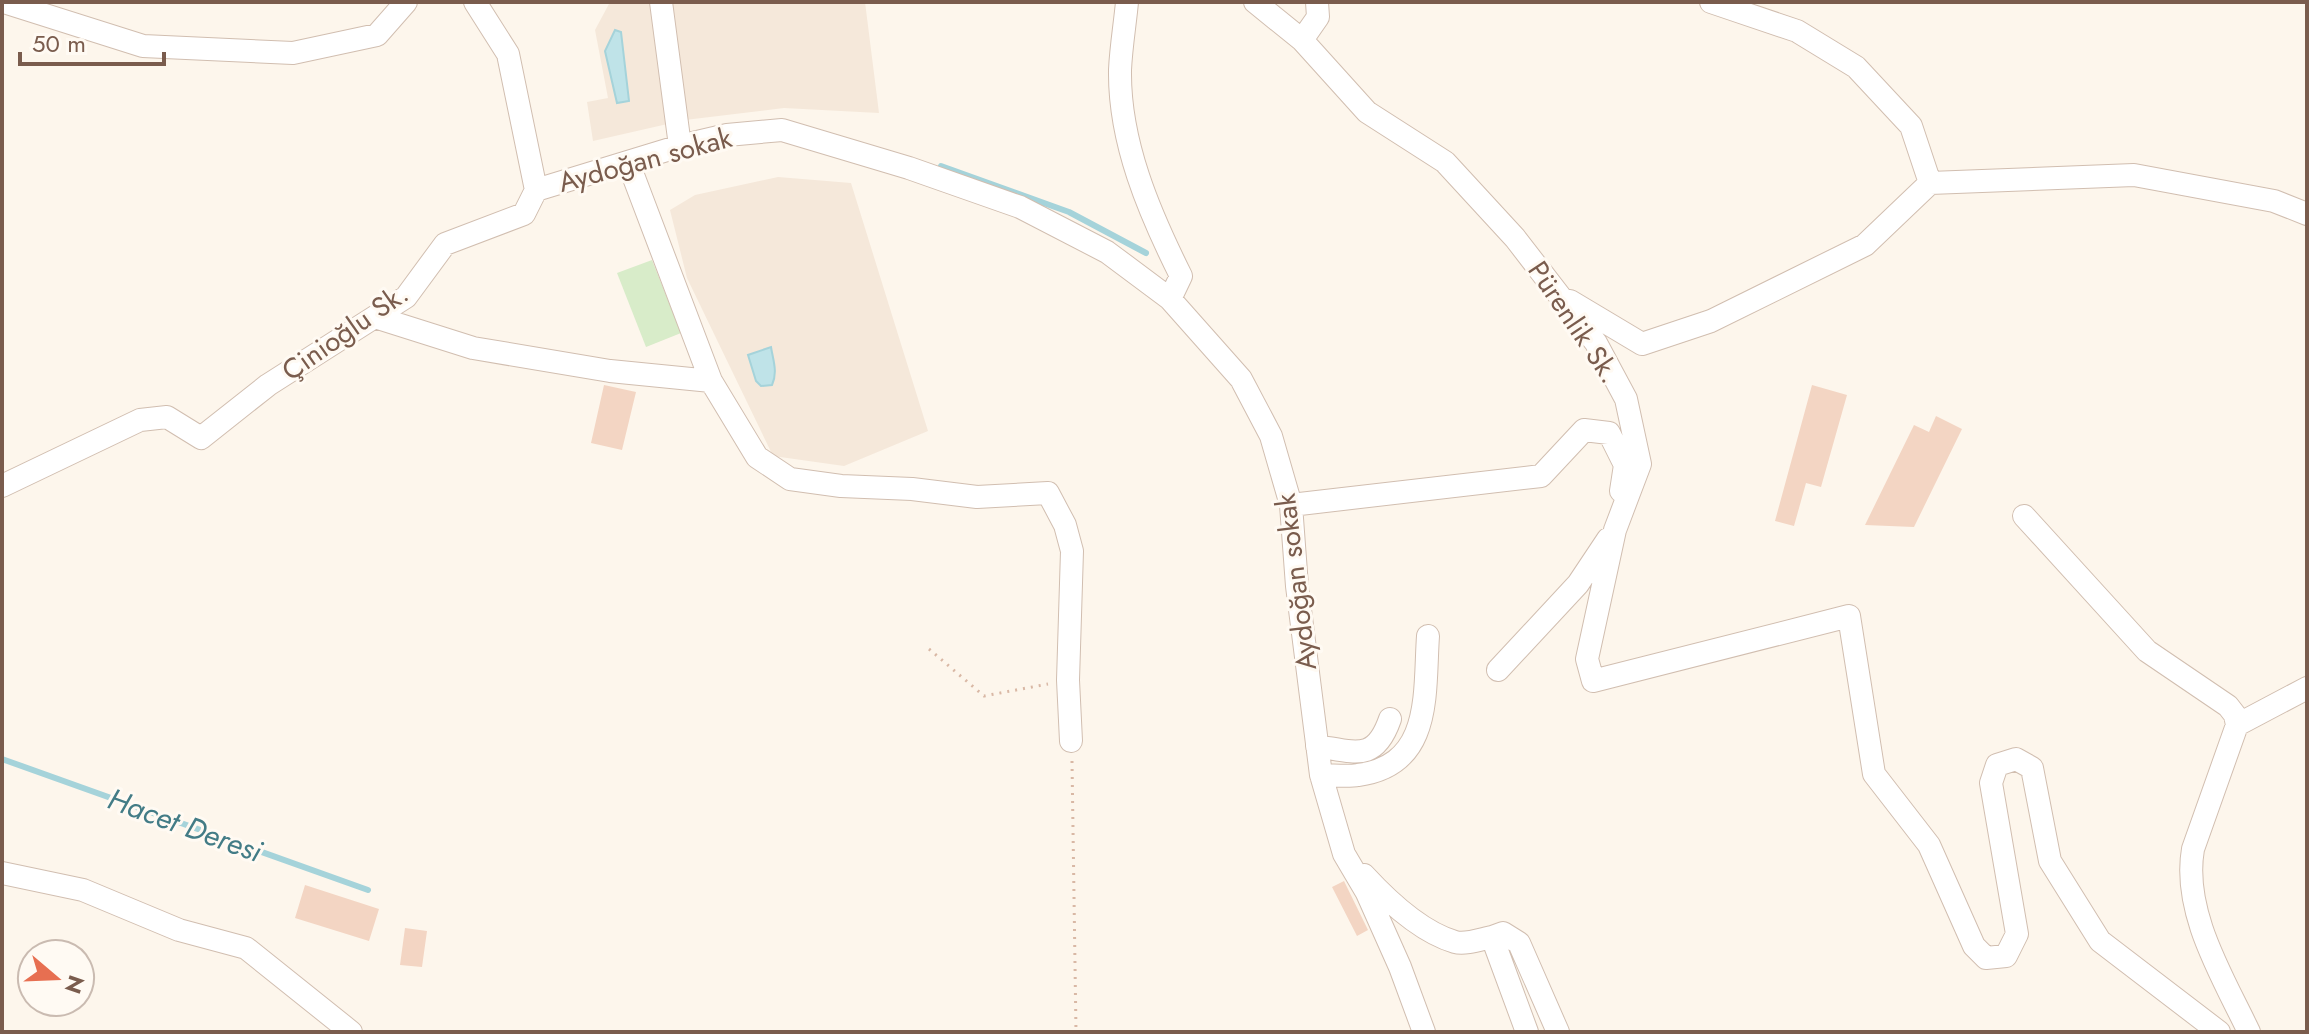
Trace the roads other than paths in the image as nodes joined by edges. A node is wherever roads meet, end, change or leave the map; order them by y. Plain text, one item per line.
1 (4, 2) edge
2 (406, 2) edge
3 (475, 2) edge
4 (661, 2) edge
5 (1127, 2) edge
6 (1255, 2) edge
7 (1317, 2) edge
8 (1711, 2) edge
9 (1302, 40) junction
10 (680, 146) junction
11 (628, 162) junction
12 (1930, 183) junction
13 (536, 190) junction
14 (2307, 214) edge
15 (1559, 294) junction
16 (1170, 299) junction
17 (375, 317) junction
18 (711, 381) junction
19 (2, 486) edge
20 (1291, 505) junction
21 (2024, 516) dead end
22 (1615, 530) junction
23 (1428, 636) dead end
24 (1498, 670) dead end
25 (2307, 688) edge
26 (1390, 719) dead end
27 (2237, 725) junction
28 (1071, 741) road end
29 (1317, 746) junction
30 (1321, 775) junction
31 (1344, 854) junction
32 (2, 873) edge
33 (1492, 937) junction
34 (351, 1032) edge
35 (1424, 1032) edge
36 (1527, 1032) edge
37 (1558, 1032) edge
38 (2219, 1032) edge
39 (2249, 1032) edge

1 - 2 street
3 - 13 street
4 - 10 street
5 - 16 street
6 - 9 street, Pürenlik Sk.
7 - 9 street
8 - 12 street
9 - 15 street, Pürenlik Sk.
10 - 11 street, Aydoğan sokak
10 - 16 street, Aydoğan sokak
11 - 13 street, Aydoğan sokak
11 - 18 street
12 - 14 street
12 - 15 street
13 - 17 street, Çinioğlu Sk.
15 - 22 street, Pürenlik Sk.
16 - 20 street, Aydoğan sokak
17 - 18 street
17 - 19 street, Çinioğlu Sk.
18 - 28 street
20 - 22 street
20 - 29 street, Aydoğan sokak
21 - 27 street
22 - 24 street
22 - 38 street, Pürenlik Sk.
23 - 30 street
25 - 27 street
26 - 29 street
27 - 39 street
29 - 30 street, Aydoğan sokak
30 - 31 street, Aydoğan sokak
31 - 33 street
31 - 35 street, Aydoğan sokak
32 - 34 street
33 - 36 street
33 - 37 street

